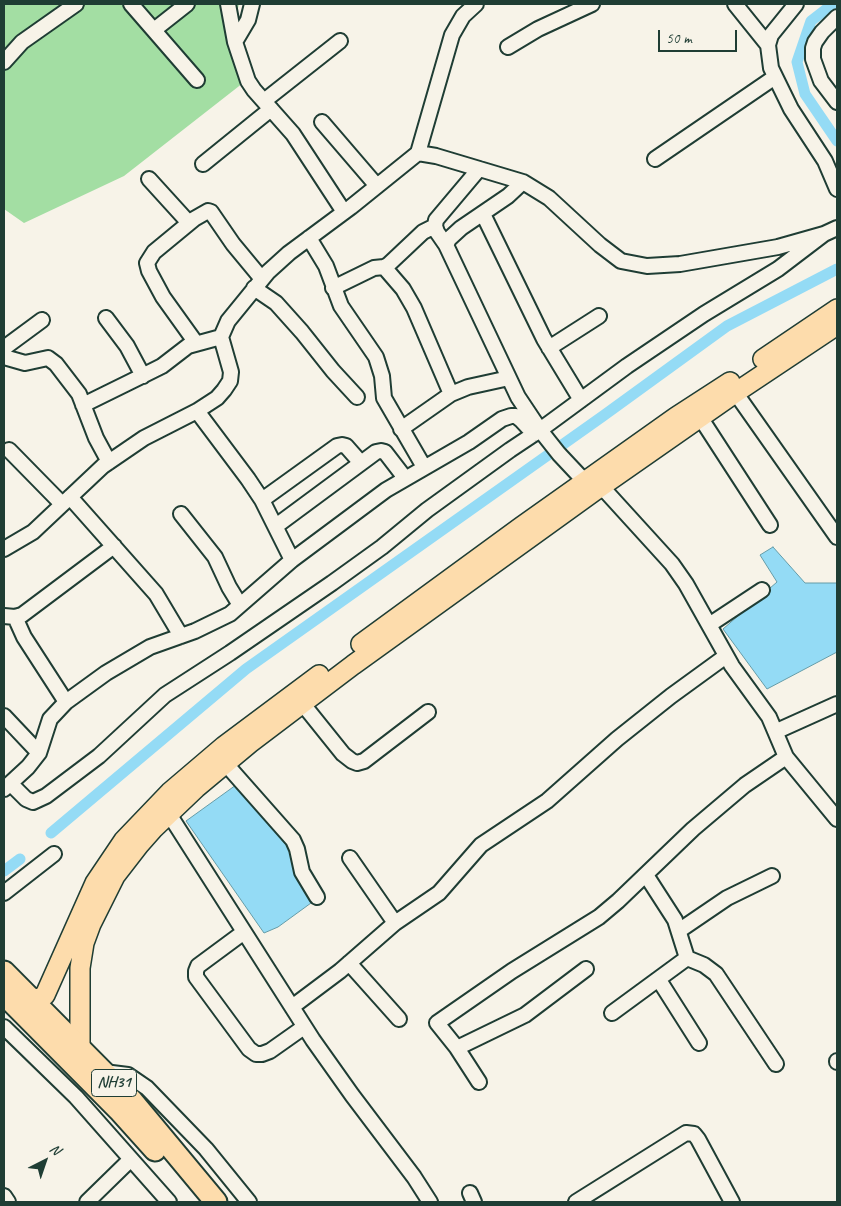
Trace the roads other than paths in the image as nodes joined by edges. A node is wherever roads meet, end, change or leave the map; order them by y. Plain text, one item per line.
1 (76, 4) edge
2 (131, 4) edge
3 (187, 4) edge
4 (228, 4) edge
5 (252, 4) edge
6 (592, 4) edge
7 (735, 4) edge
8 (471, 5) edge
9 (794, 5) edge
10 (837, 17) edge
11 (154, 30) junction
12 (340, 41) dead end
13 (235, 42) junction
14 (768, 45) junction
15 (508, 47) dead end
16 (4, 62) edge
17 (776, 77) junction
18 (196, 80) dead end
19 (837, 102) edge
20 (268, 105) junction
21 (322, 122) dead end
22 (418, 153) junction
23 (655, 159) dead end
24 (203, 164) dead end
25 (479, 169) junction
26 (149, 179) dead end
27 (523, 182) junction
28 (377, 186) junction
29 (837, 189) edge
30 (344, 212) junction
31 (483, 214) junction
32 (189, 223) junction
33 (435, 226) junction
34 (831, 231) edge
35 (308, 238) junction
36 (446, 245) junction
37 (384, 267) junction
38 (258, 284) junction
39 (333, 288) junction
40 (837, 309) edge
41 (599, 316) dead end
42 (106, 318) dead end
43 (42, 320) dead end
44 (837, 325) edge
45 (221, 337) junction
46 (196, 343) junction
47 (4, 348) edge
48 (550, 348) junction
49 (4, 357) edge
50 (143, 376) junction
51 (509, 378) junction
52 (732, 388) junction
53 (451, 394) junction
54 (357, 397) dead end
55 (581, 400) junction
56 (83, 405) junction
57 (197, 411) junction
58 (700, 417) junction
59 (401, 429) junction
60 (540, 433) junction
61 (10, 450) dead end
62 (108, 462) junction
63 (361, 463) junction
64 (424, 467) junction
65 (405, 478) junction
66 (594, 486) junction
67 (66, 500) junction
68 (262, 500) junction
69 (180, 514) dead end
70 (770, 525) dead end
71 (276, 526) junction
72 (835, 530) edge
73 (114, 546) junction
74 (4, 549) edge
75 (292, 560) junction
76 (762, 590) dead end
77 (240, 606) junction
78 (10, 617) edge
79 (709, 625) junction
80 (181, 636) junction
81 (726, 656) junction
82 (66, 702) junction
83 (302, 703) junction
84 (837, 704) edge
85 (428, 712) dead end
86 (4, 716) edge
87 (776, 731) junction
88 (39, 753) junction
89 (786, 756) junction
90 (225, 763) junction
91 (7, 787) edge
92 (169, 814) junction
93 (837, 819) edge
94 (54, 854) dead end
95 (350, 858) dead end
96 (646, 874) junction
97 (772, 876) dead end
98 (4, 893) edge
99 (317, 897) dead end
100 (395, 922) junction
101 (680, 930) junction
102 (244, 932) junction
103 (687, 958) junction
104 (349, 963) junction
105 (586, 969) dead end
106 (4, 972) edge
107 (659, 980) junction
108 (4, 994) edge
109 (30, 998) junction
110 (292, 1007) junction
111 (612, 1013) dead end
112 (398, 1020) dead end
113 (4, 1027) edge
114 (304, 1027) junction
115 (699, 1043) dead end
116 (80, 1048) junction
117 (457, 1048) junction
118 (776, 1064) dead end
119 (104, 1072) junction
120 (479, 1082) dead end
121 (131, 1159) junction
122 (4, 1196) edge
123 (8, 1202) edge
124 (87, 1202) edge
125 (169, 1202) edge
126 (198, 1202) edge
127 (216, 1202) edge
128 (249, 1202) edge
129 (430, 1202) edge
130 (576, 1202) edge
131 (732, 1202) edge

1 - 16 street
2 - 11 street
3 - 11 street
4 - 13 street
5 - 13 street
6 - 15 street
7 - 14 street
8 - 22 street
9 - 14 street
10 - 19 street
11 - 18 street
12 - 20 street
13 - 20 street
14 - 17 street
17 - 23 street
17 - 29 street
20 - 24 street
20 - 30 street
21 - 28 street
22 - 25 street
22 - 28 street
25 - 27 street
25 - 33 street
26 - 32 street
27 - 31 street
27 - 34 street
28 - 30 street
30 - 35 street
31 - 36 street
31 - 48 street
32 - 38 street
32 - 46 street
33 - 36 street
33 - 37 street
34 - 55 street
35 - 38 street
35 - 39 street
36 - 51 street
37 - 39 street
37 - 53 street
38 - 45 street
38 - 54 street
39 - 59 street
40 - 52 main road
41 - 48 street
42 - 50 street
43 - 47 street
44 - 52 main road
45 - 46 street
45 - 57 street
46 - 50 street
48 - 55 street
49 - 56 street
50 - 56 street
51 - 53 street
51 - 60 street
52 - 58 main road
52 - 66 main road
52 - 72 street
53 - 59 street
55 - 60 street
56 - 62 street
57 - 62 street
57 - 68 street
58 - 66 main road
58 - 70 street
59 - 64 street
60 - 64 street
60 - 66 street
60 - 91 street
61 - 67 street
62 - 67 street
63 - 65 street
63 - 68 street
63 - 71 street
64 - 65 street
65 - 75 street
66 - 79 street
66 - 83 main road
66 - 109 main road
67 - 73 street
67 - 74 street
68 - 71 street
69 - 77 street
71 - 75 street
73 - 78 street
73 - 80 street
75 - 77 street
76 - 79 street
77 - 80 street
78 - 82 street
79 - 81 street
80 - 82 street
81 - 87 street
81 - 100 street
82 - 88 street
83 - 85 street
83 - 90 main road
84 - 87 street
86 - 88 street
87 - 89 street
88 - 91 street
89 - 93 street
89 - 96 street
90 - 92 main road
90 - 99 street
92 - 102 street
92 - 116 main road
94 - 98 street
95 - 100 street
96 - 101 street
96 - 117 street
97 - 101 street
100 - 104 street
101 - 103 street
102 - 110 street
102 - 114 street
103 - 107 street
103 - 118 street
104 - 110 street
104 - 112 street
105 - 117 street
106 - 109 highway, NH31
107 - 111 street
107 - 115 street
108 - 126 highway, NH31
109 - 116 highway, NH31
110 - 114 street
113 - 121 street
114 - 129 street
116 - 119 highway, NH31
117 - 120 street
119 - 127 highway, NH31
119 - 128 street
121 - 124 street
121 - 125 street
122 - 123 street
130 - 131 street

